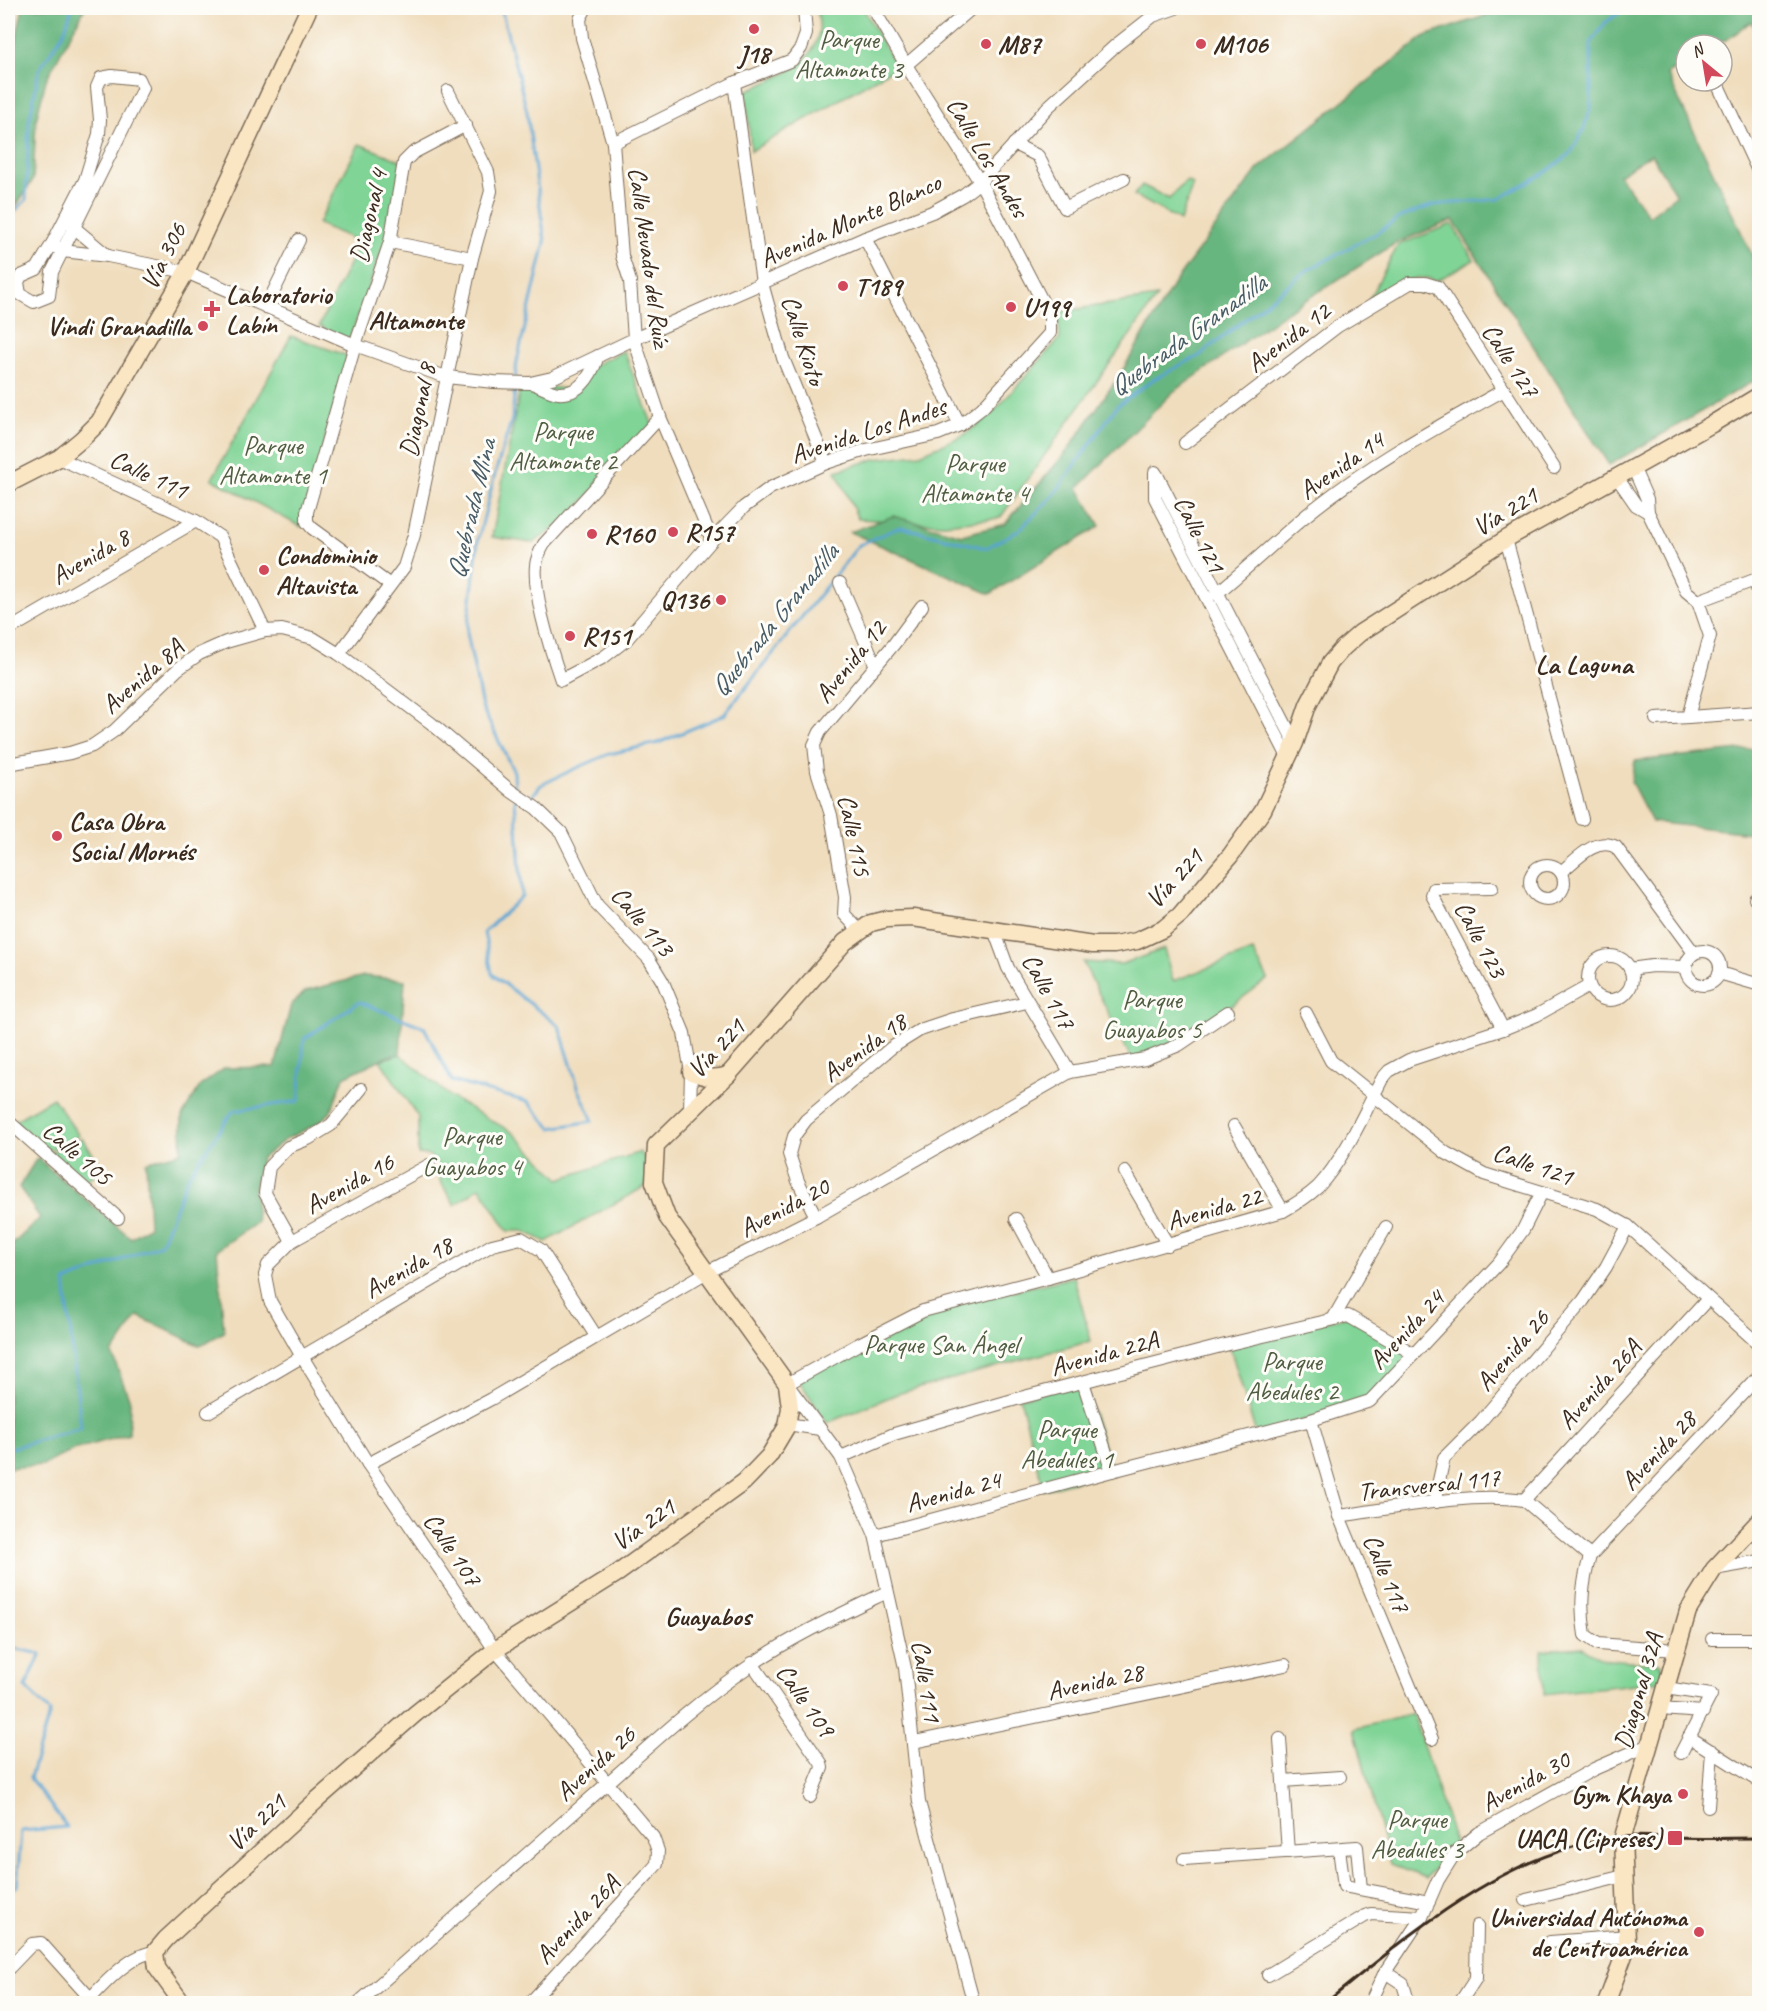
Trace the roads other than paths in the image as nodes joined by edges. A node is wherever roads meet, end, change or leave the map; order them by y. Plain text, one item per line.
1 (309, 8) edge
2 (586, 8) edge
3 (804, 8) edge
4 (873, 8) edge
5 (972, 8) edge
6 (1176, 8) edge
7 (906, 65) junction
8 (734, 84) junction
9 (448, 91) dead end
10 (1722, 93) edge
11 (466, 125) junction
12 (612, 143) junction
13 (1014, 144) junction
14 (89, 168) junction
15 (102, 173) junction
16 (1760, 175) edge
17 (1124, 179) dead end
18 (980, 182) junction
19 (69, 224) junction
20 (865, 238) junction
21 (299, 240) dead end
22 (390, 242) junction
23 (108, 256) junction
24 (472, 258) junction
25 (186, 272) junction
26 (762, 283) junction
27 (1425, 283) joint
28 (266, 307) junction
29 (1050, 333) joint
30 (634, 339) junction
31 (355, 345) junction
32 (593, 358) junction
33 (446, 377) junction
34 (528, 383) junction
35 (1504, 390) junction
36 (1760, 395) edge
37 (660, 417) junction
38 (960, 425) junction
39 (1185, 443) dead end
40 (59, 458) junction
41 (826, 463) junction
42 (1633, 467) junction
43 (1554, 468) dead end
44 (1616, 476) junction
45 (8, 484) edge
46 (1648, 512) junction
47 (195, 521) junction
48 (1506, 538) junction
49 (712, 540) junction
50 (1757, 579) edge
51 (840, 583) dead end
52 (390, 585) junction
53 (1216, 594) junction
54 (1760, 596) edge
55 (1698, 601) junction
56 (922, 606) dead end
57 (8, 630) edge
58 (265, 631) junction
59 (339, 654) junction
60 (876, 666) junction
61 (1760, 712) edge
62 (1688, 717) junction
63 (1656, 719) dead end
64 (814, 745) joint
65 (1291, 750) junction
66 (8, 764) edge
67 (1582, 819) dead end
68 (1561, 872) dead end
69 (1492, 888) dead end
70 (859, 930) junction
71 (994, 930) junction
72 (1695, 953) junction
73 (1685, 967) junction
74 (1630, 969) junction
75 (1719, 973) junction
76 (1760, 985) edge
77 (1589, 986) junction
78 (1027, 1002) junction
79 (1228, 1012) dead end
80 (1306, 1012) dead end
81 (1503, 1029) junction
82 (691, 1072) junction
83 (1070, 1072) junction
84 (728, 1075) junction
85 (361, 1089) dead end
86 (1372, 1096) junction
87 (690, 1110) junction
88 (8, 1122) edge
89 (1234, 1126) dead end
90 (429, 1165) dead end
91 (1125, 1172) dead end
92 (1542, 1192) junction
93 (1283, 1211) junction
94 (816, 1217) junction
95 (118, 1218) dead end
96 (1016, 1219) dead end
97 (1628, 1226) junction
98 (1386, 1227) dead end
99 (291, 1241) junction
100 (1168, 1245) junction
101 (707, 1272) junction
102 (1048, 1278) junction
103 (1707, 1299) junction
104 (1333, 1319) junction
105 (596, 1336) junction
106 (1760, 1345) edge
107 (1414, 1354) junction
108 (301, 1355) junction
109 (1760, 1375) edge
110 (1083, 1382) junction
111 (787, 1384) junction
112 (208, 1412) dead end
113 (1311, 1420) junction
114 (787, 1424) junction
115 (820, 1429) junction
116 (841, 1457) junction
117 (368, 1464) junction
118 (1112, 1471) junction
119 (1524, 1500) junction
120 (1437, 1502) junction
121 (1339, 1516) junction
122 (1760, 1520) edge
123 (875, 1535) junction
124 (1590, 1556) junction
125 (1760, 1561) edge
126 (1714, 1569) junction
127 (887, 1592) junction
128 (1712, 1639) dead end
129 (1760, 1639) edge
130 (495, 1650) junction
131 (1676, 1650) junction
132 (752, 1663) junction
133 (1285, 1665) dead end
134 (1666, 1688) junction
135 (1660, 1709) junction
136 (1703, 1712) junction
137 (1689, 1737) junction
138 (1280, 1739) dead end
139 (1432, 1739) dead end
140 (914, 1742) junction
141 (1649, 1745) junction
142 (1712, 1751) junction
143 (1681, 1753) dead end
144 (1340, 1777) dead end
145 (1283, 1781) junction
146 (1760, 1782) edge
147 (608, 1783) junction
148 (810, 1797) dead end
149 (1707, 1807) dead end
150 (1339, 1849) junction
151 (1288, 1852) junction
152 (1184, 1859) dead end
153 (657, 1864) joint
154 (1624, 1876) junction
155 (1361, 1889) junction
156 (1526, 1900) dead end
157 (1429, 1902) junction
158 (1422, 1917) junction
159 (1477, 1926) dead end
160 (1628, 1936) junction
161 (1550, 1942) dead end
162 (155, 1952) junction
163 (8, 1969) edge
164 (1385, 1972) junction
165 (1268, 1975) dead end
166 (87, 2001) edge
167 (183, 2004) edge
168 (357, 2004) edge
169 (529, 2004) edge
170 (974, 2004) edge
171 (1370, 2004) edge
172 (1409, 2004) edge
173 (1459, 2004) edge
174 (1606, 2004) edge

1 - 25 main road, Vía 306
2 - 12 street, Calle Nevado del Ruíz
3 - 8 street
4 - 7 street, Calle Los Andes
5 - 7 street
6 - 13 street, Avenida Monte Blanco
7 - 18 street, Calle Los Andes
8 - 12 street
8 - 26 street, Calle Kioto
9 - 11 street, Diagonal 8
10 - 16 street
11 - 22 street, Diagonal 4
11 - 24 street, Diagonal 8
12 - 30 street, Calle Nevado del Ruíz
13 - 17 street
13 - 18 street, Avenida Monte Blanco
14 - 15 street
14 - 15 street
14 - 19 street
15 - 19 street
18 - 20 street, Avenida Monte Blanco
18 - 29 street, Calle Los Andes
19 - 23 street
19 - 23 street
20 - 26 street, Avenida Monte Blanco
20 - 38 street
21 - 28 street
22 - 24 street
22 - 31 street, Diagonal 4
23 - 25 street
24 - 33 street, Diagonal 8
25 - 28 street
25 - 40 main road, Vía 306
26 - 30 street, Avenida Monte Blanco
26 - 41 street, Calle Kioto
27 - 35 street, Calle 127
27 - 39 street, Avenida 12
28 - 31 street
29 - 38 street, Avenida Los Andes
30 - 32 street, Avenida Monte Blanco
30 - 37 street, Calle Nevado del Ruíz
31 - 33 street
31 - 52 street, Diagonal 4
32 - 34 street, Avenida Monte Blanco
32 - 34 street
33 - 34 street
33 - 52 street, Diagonal 8
35 - 43 street, Calle 127
35 - 53 street, Avenida 14
36 - 42 main road, Vía 221
37 - 49 street, Calle Nevado del Ruíz
37 - 49 street, Avenida Los Andes
38 - 41 street, Avenida Los Andes
40 - 45 main road, Vía 306
40 - 47 street, Calle 111
41 - 49 street, Avenida Los Andes
42 - 44 main road, Vía 221
42 - 46 street
44 - 46 street
44 - 48 main road, Vía 221
46 - 55 street
47 - 57 street, Avenida 8
47 - 58 street, Calle 111
48 - 65 main road, Vía 221
48 - 67 street
50 - 54 street
50 - 55 street
51 - 60 street
52 - 59 street, Diagonal 8
53 - 65 street, Calle 121
53 - 65 street, Calle 121
55 - 62 street
56 - 60 street, Avenida 12
58 - 59 street, Avenida 8A
58 - 66 street, Avenida 8A
59 - 82 street, Calle 113
60 - 64 street, Avenida 12
61 - 62 street
62 - 63 street
64 - 70 street, Calle 115
65 - 71 main road, Vía 221
68 - 72 street
69 - 81 street, Calle 123
70 - 71 main road, Vía 221
70 - 84 main road, Vía 221
71 - 78 street, Calle 117
72 - 73 street
72 - 75 street
73 - 74 street
73 - 75 street
74 - 77 street
74 - 77 street
75 - 76 street
77 - 81 street, Avenida 22
78 - 83 street, Calle 117
78 - 94 street, Avenida 18
79 - 83 street, Avenida 20
80 - 86 street, Calle 121
81 - 86 street, Avenida 22
82 - 84 main road
82 - 87 street, Calle 113
83 - 94 street, Avenida 20
84 - 87 main road, Vía 221
85 - 99 street
86 - 92 street, Calle 121
86 - 93 street, Avenida 22
87 - 101 main road, Vía 221
88 - 95 street, Calle 105
89 - 93 street
90 - 99 street, Avenida 16
91 - 100 street
92 - 97 street, Calle 121
92 - 107 street, Avenida 24
93 - 100 street, Avenida 22
94 - 101 street, Avenida 20
96 - 102 street
97 - 103 street, Calle 121
97 - 120 street, Avenida 26
98 - 104 street
99 - 108 street, Calle 107
100 - 102 street, Avenida 22
101 - 105 street, Avenida 20
101 - 111 main road, Vía 221
102 - 111 street, Avenida 22
103 - 106 street, Calle 121
103 - 119 street, Avenida 26A
104 - 107 street, Avenida 22A
104 - 110 street, Avenida 22A
105 - 108 street, Avenida 18
105 - 117 street, Avenida 20
107 - 113 street, Avenida 24
108 - 112 street, Avenida 18
108 - 117 street, Calle 107
109 - 124 street, Avenida 28
110 - 116 street, Avenida 22A
110 - 118 street
111 - 114 main road, Vía 221
111 - 115 street, Calle 111
113 - 118 street, Avenida 24
113 - 121 street, Calle 117
114 - 115 street
114 - 130 main road, Vía 221
115 - 116 street, Calle 111
116 - 123 street, Calle 111
117 - 130 street, Calle 107
118 - 123 street, Avenida 24
119 - 120 street, Transversal 117
119 - 124 street
120 - 121 street, Transversal 117
121 - 139 street, Calle 117
122 - 126 main road, Diagonal 32A
123 - 127 street, Calle 111
124 - 131 street
125 - 126 street
126 - 131 main road, Diagonal 32A
127 - 132 street, Avenida 26
127 - 140 street, Calle 111
128 - 129 street
130 - 147 street, Calle 107
130 - 162 main road, Vía 221
131 - 134 main road, Diagonal 32A
132 - 147 street, Avenida 26
132 - 148 street, Calle 109
133 - 140 street, Avenida 28
134 - 135 main road, Diagonal 32A
134 - 136 street
135 - 136 street
135 - 141 main road, Diagonal 32A
136 - 137 street
137 - 142 street
137 - 143 street
138 - 145 street
140 - 170 street, Calle 111
141 - 154 main road, Diagonal 32A
141 - 157 street, Avenida 30
142 - 146 street
142 - 149 street
144 - 145 street
145 - 151 street
147 - 153 street, Calle 107
147 - 168 street, Avenida 26
150 - 151 street
150 - 155 street
150 - 155 street
151 - 152 street
153 - 169 street, Avenida 26A
154 - 156 street
154 - 160 main road, Diagonal 32A
155 - 157 street
157 - 158 street, Avenida 30
158 - 164 street, Avenida 30
158 - 165 street
159 - 173 street
160 - 161 street
160 - 174 main road, Diagonal 32A
162 - 166 street
162 - 167 main road
163 - 166 street
164 - 171 street, Avenida 30
164 - 172 street

